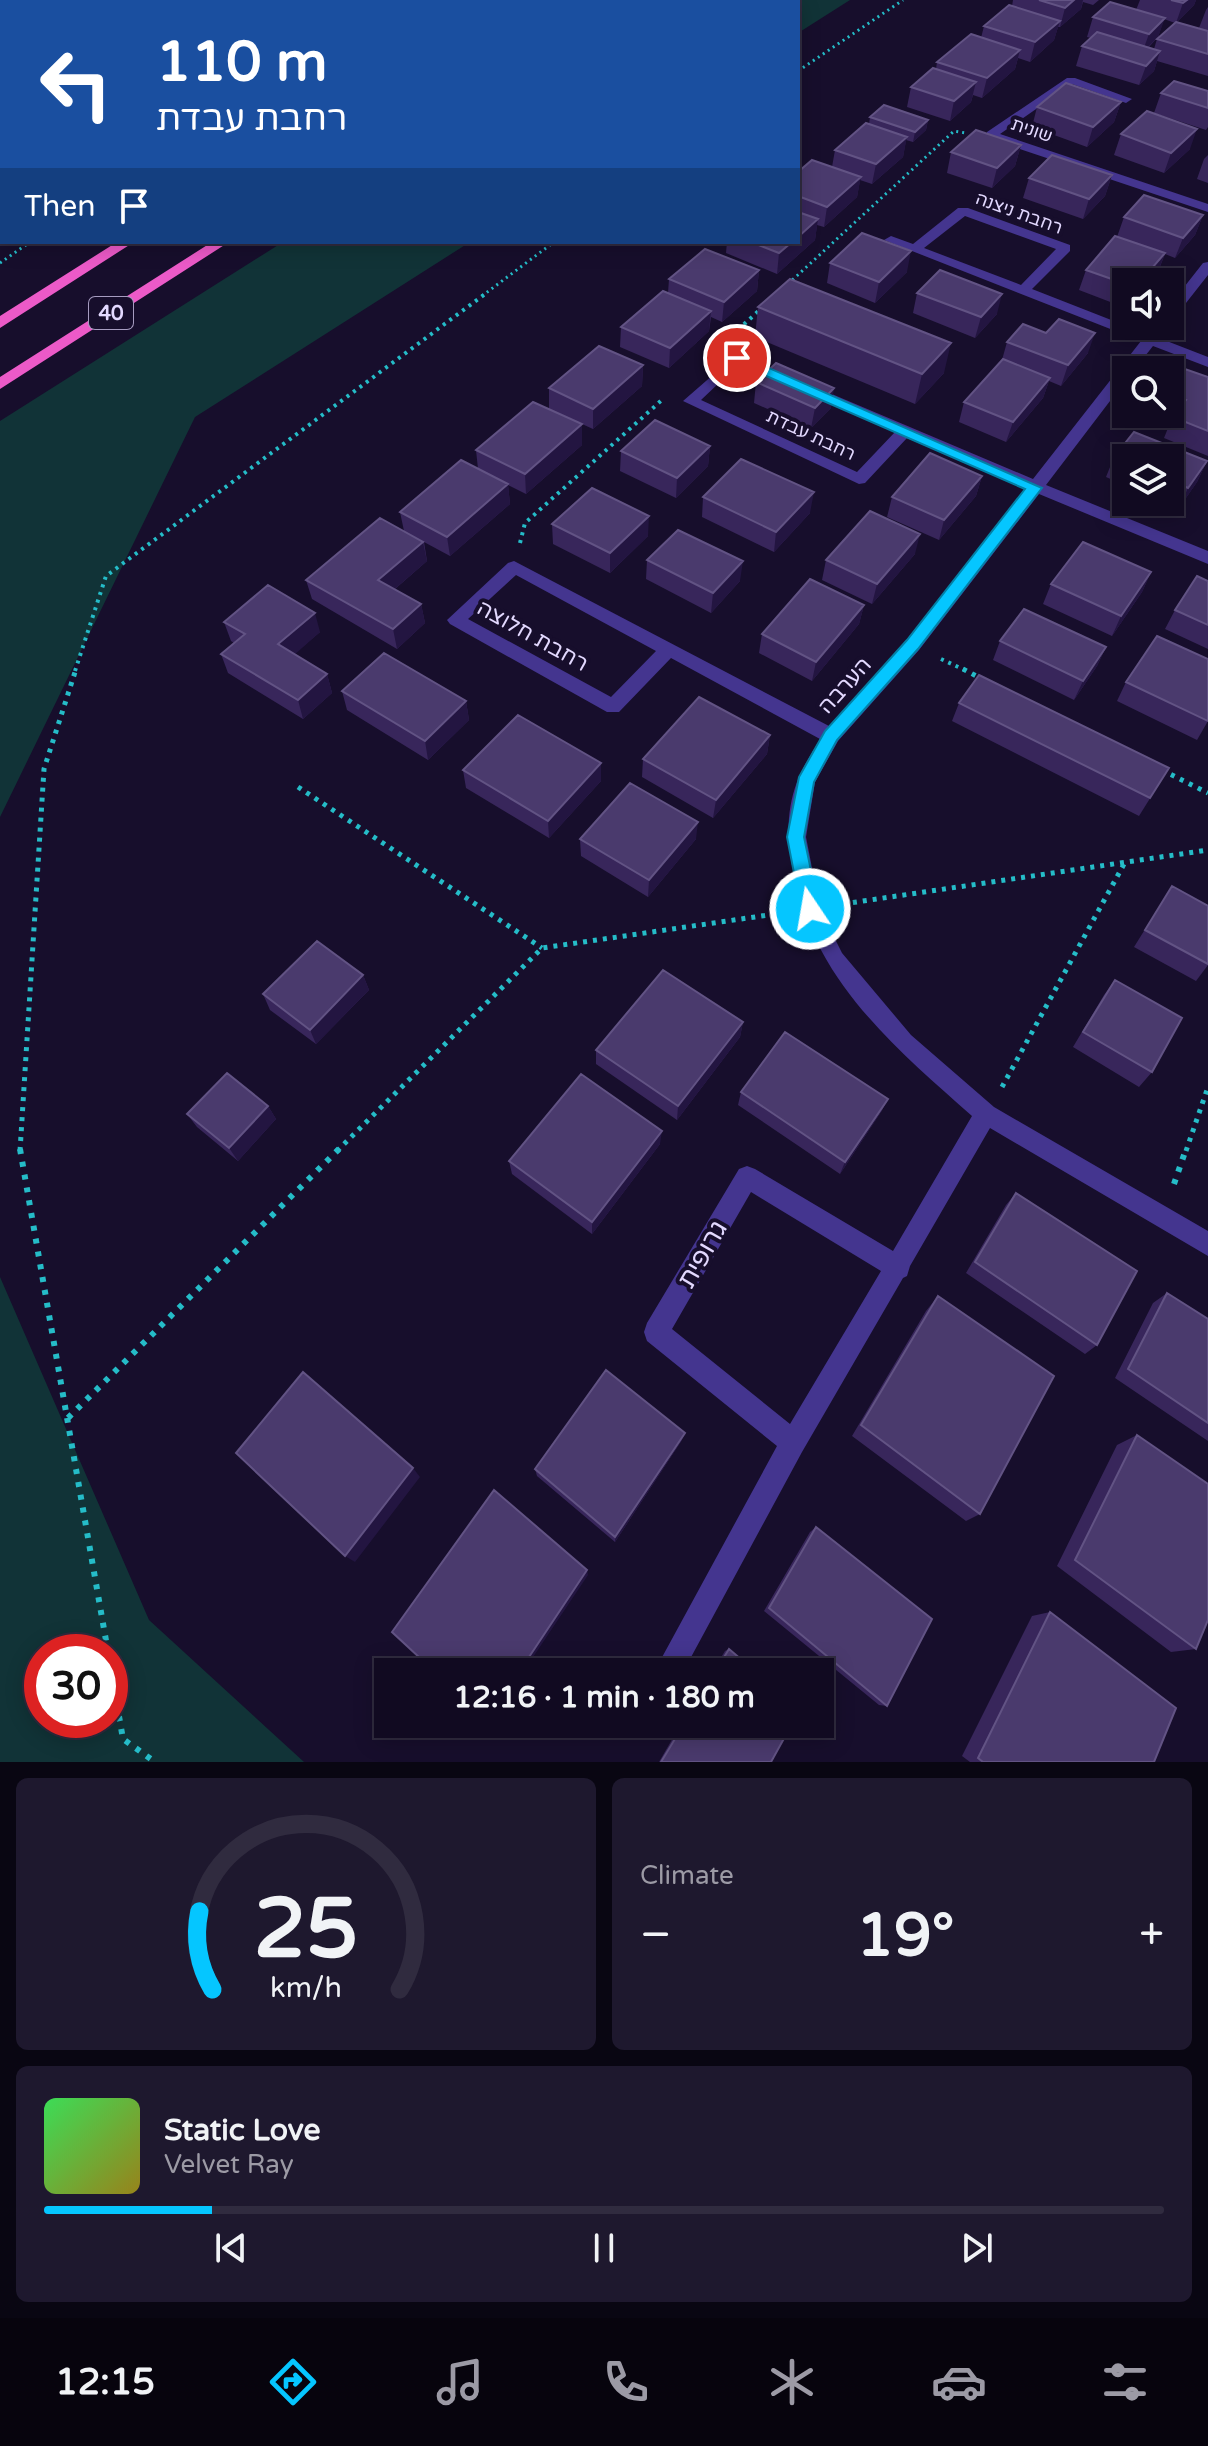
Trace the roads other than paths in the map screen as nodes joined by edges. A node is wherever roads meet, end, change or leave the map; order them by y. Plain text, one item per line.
1 (1126, 99) dead end
2 (1208, 208) edge
3 (891, 240) edge
4 (124, 244) edge
5 (219, 244) edge
6 (914, 249) junction
7 (1208, 266) edge
8 (1022, 292) junction
9 (1184, 296) edge
10 (0, 323) edge
11 (1112, 326) edge
12 (1149, 340) joint
13 (1137, 356) edge
14 (1208, 362) edge
15 (0, 384) edge
16 (1112, 388) edge
17 (905, 431) junction
18 (1034, 488) junction
19 (1208, 558) edge
20 (669, 649) junction
21 (831, 736) junction
22 (986, 1114) junction
23 (1208, 1244) edge
24 (899, 1268) junction
25 (793, 1443) junction
26 (676, 1658) edge

1 - 2 street, שונית
3 - 6 street
4 - 10 highway, 40
5 - 15 highway, 40
6 - 8 street
6 - 8 street, רחבת ניצנה
7 - 9 street
8 - 11 street
12 - 13 street, הערבה
12 - 14 street
16 - 18 street, הערבה
17 - 17 street, רחבת עבדת
17 - 18 street, רחבת עבדת
18 - 19 street, רחבת עבדת
18 - 21 street, הערבה
20 - 20 street, רחבת חלוצה
20 - 21 street, רחבת חלוצה
21 - 22 street, הערבה
22 - 23 street, הערבה
22 - 24 street
24 - 25 street
24 - 25 street, גרופית
25 - 26 street

